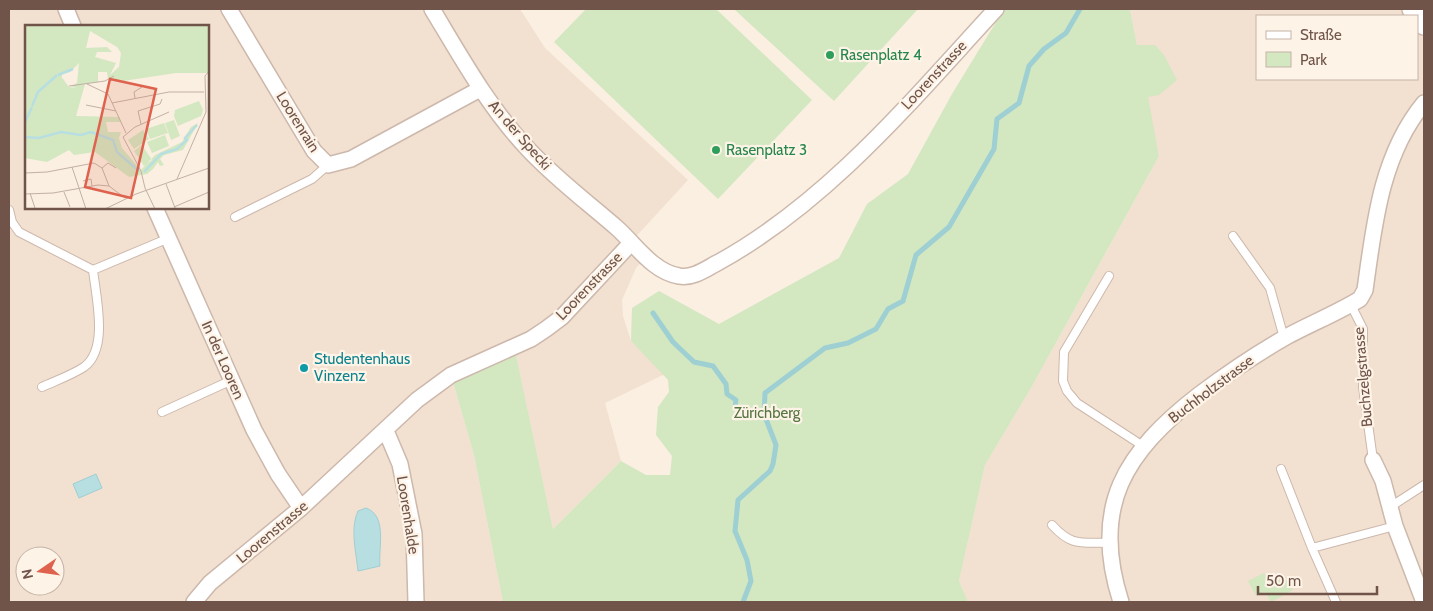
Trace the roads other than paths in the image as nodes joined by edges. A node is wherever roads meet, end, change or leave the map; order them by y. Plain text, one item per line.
1 (66, 9) edge
2 (230, 9) edge
3 (432, 9) edge
4 (996, 9) edge
5 (73, 25) edge
6 (480, 89) junction
7 (1424, 102) edge
8 (328, 165) junction
9 (155, 209) edge
10 (9, 210) edge
11 (235, 217) dead end
12 (1233, 236) dead end
13 (169, 238) junction
14 (631, 242) junction
15 (94, 270) junction
16 (1109, 276) dead end
17 (1351, 305) junction
18 (1284, 338) junction
19 (232, 380) junction
20 (42, 387) dead end
21 (162, 412) dead end
22 (386, 430) junction
23 (1144, 446) junction
24 (1373, 460) joint
25 (1281, 469) dead end
26 (1424, 485) edge
27 (1390, 507) junction
28 (301, 508) junction
29 (1052, 526) dead end
30 (1395, 526) junction
31 (1109, 543) junction
32 (1312, 548) junction
33 (194, 602) edge
34 (416, 602) edge
35 (1122, 602) edge
36 (1336, 602) edge
37 (1424, 602) edge

1 - 5 street
2 - 8 street, Loorenrain
3 - 6 street, An der Specki
4 - 14 street, Loorenstrasse
6 - 8 street, Loorenrain
6 - 14 street, An der Specki
7 - 17 street
8 - 11 lane
9 - 13 street, In der Looren
10 - 15 lane
12 - 18 lane
13 - 15 lane
13 - 19 street, In der Looren
14 - 22 street, Loorenstrasse
15 - 20 lane
16 - 23 lane
17 - 18 street, Buchholzstrasse
17 - 24 lane, Buchzelgstrasse
18 - 23 street, Buchholzstrasse
19 - 21 lane
19 - 28 street, In der Looren
22 - 28 street, Loorenstrasse
22 - 34 street, Loorenhalde
23 - 31 street, Buchholzstrasse
24 - 27 street, Buchzelgstrasse
25 - 32 lane
26 - 27 lane
27 - 30 street, Buchzelgstrasse
28 - 33 street, Loorenstrasse
29 - 31 lane
30 - 32 lane
30 - 37 street, Buchzelgstrasse
31 - 35 street, Buchholzstrasse
32 - 36 lane

